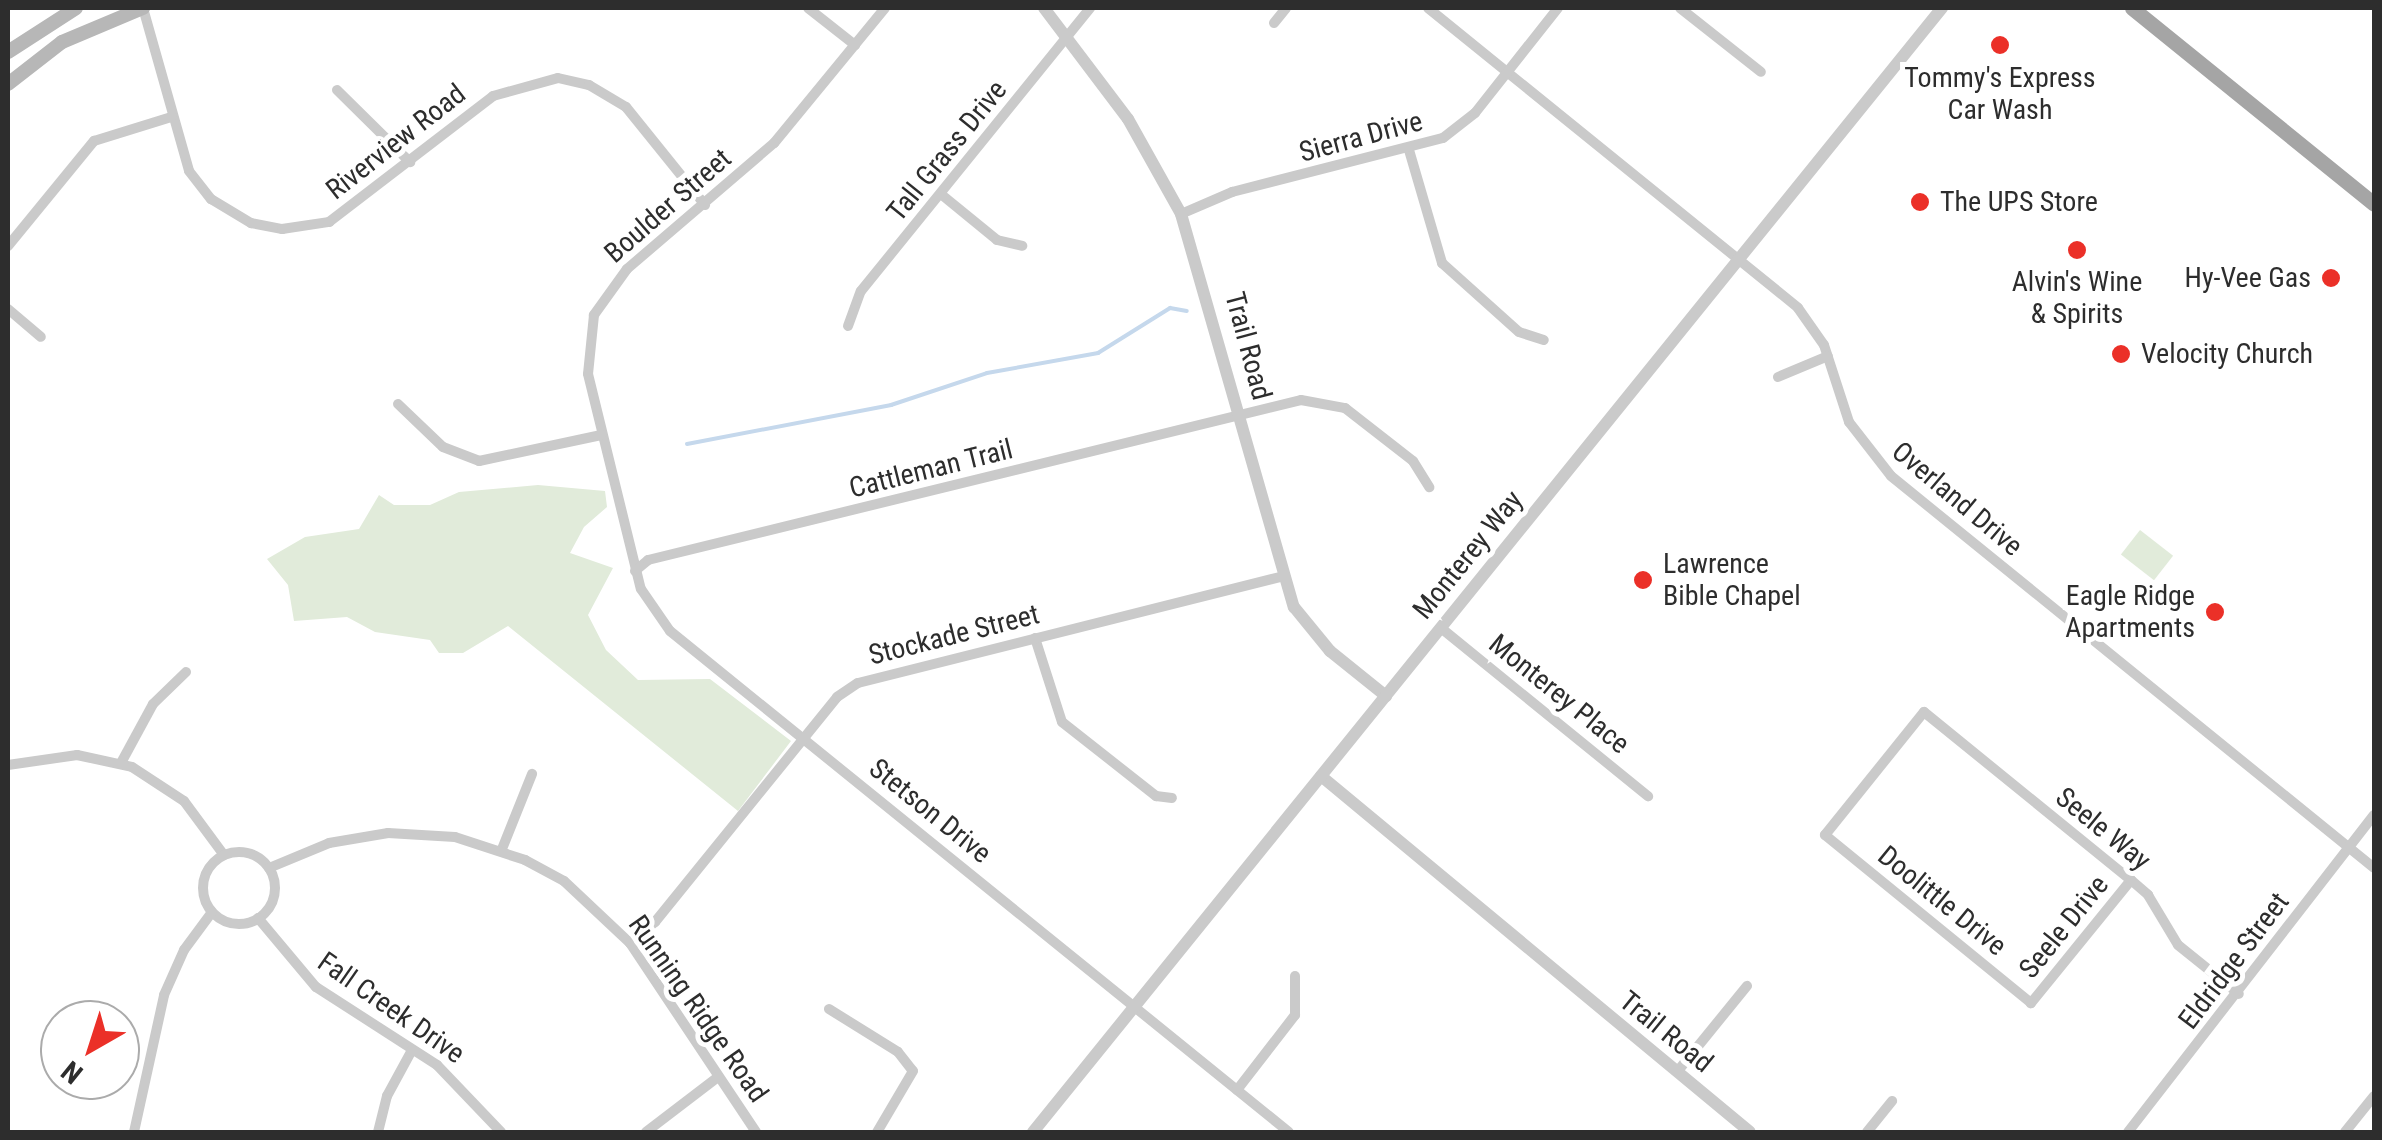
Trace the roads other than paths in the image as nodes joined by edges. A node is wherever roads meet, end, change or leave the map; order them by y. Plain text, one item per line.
1 (76, 8) edge
2 (143, 8) edge
3 (808, 8) edge
4 (885, 8) edge
5 (1044, 8) edge
6 (1090, 8) edge
7 (1286, 8) edge
8 (1428, 8) edge
9 (1558, 8) edge
10 (1680, 8) edge
11 (1942, 8) edge
12 (2132, 8) edge
13 (1274, 23) dead end
14 (1067, 36) junction
15 (855, 45) junction
16 (8, 52) edge
17 (1508, 72) junction
18 (1761, 72) dead end
19 (8, 84) edge
20 (337, 90) dead end
21 (171, 117) junction
22 (1409, 150) junction
23 (410, 162) junction
24 (942, 195) junction
25 (2374, 204) edge
26 (705, 205) junction
27 (1181, 214) junction
28 (8, 246) edge
29 (1022, 246) dead end
30 (1739, 259) junction
31 (8, 310) edge
32 (848, 326) dead end
33 (41, 337) dead end
34 (1544, 340) dead end
35 (1828, 356) junction
36 (1778, 377) dead end
37 (398, 404) dead end
38 (1240, 416) junction
39 (601, 435) junction
40 (612, 478) joint
41 (1429, 487) dead end
42 (635, 571) junction
43 (1281, 576) junction
44 (1441, 628) junction
45 (1035, 638) junction
46 (186, 672) dead end
47 (1386, 696) junction
48 (804, 739) junction
49 (121, 763) junction
50 (8, 765) edge
51 (532, 774) dead end
52 (1321, 776) junction
53 (1648, 796) dead end
54 (1172, 798) dead end
55 (2374, 815) edge
56 (1824, 835) joint
57 (2348, 847) junction
58 (502, 849) junction
59 (224, 855) junction
60 (269, 868) junction
61 (2374, 868) edge
62 (2131, 880) junction
63 (212, 912) junction
64 (258, 918) junction
65 (630, 943) junction
66 (1295, 976) dead end
67 (1747, 986) dead end
68 (2239, 994) junction
69 (2032, 1003) joint
70 (1134, 1006) junction
71 (829, 1009) dead end
72 (412, 1050) junction
73 (1676, 1072) junction
74 (718, 1077) junction
75 (1237, 1090) junction
76 (2374, 1096) edge
77 (1892, 1102) dead end
78 (134, 1132) edge
79 (378, 1132) edge
80 (500, 1132) edge
81 (646, 1132) edge
82 (756, 1132) edge
83 (878, 1132) edge
84 (1033, 1132) edge
85 (1289, 1132) edge
86 (1750, 1132) edge
87 (1867, 1132) edge
88 (2128, 1132) edge
89 (2345, 1132) edge

1 - 16 main road
2 - 19 main road
2 - 21 street, Riverview Road
3 - 15 street
4 - 15 street, Boulder Street
5 - 14 street, Trail Road
6 - 14 street, Tall Grass Drive
7 - 13 street
8 - 17 street, Overland Drive
9 - 17 street, Sierra Drive
10 - 18 street
11 - 30 street, Monterey Way
12 - 25 main road
14 - 24 street, Tall Grass Drive
14 - 27 street, Trail Road
15 - 26 street, Boulder Street
17 - 22 street, Sierra Drive
17 - 30 street, Overland Drive
20 - 23 street
21 - 23 street, Riverview Road
21 - 28 street
22 - 27 street, Sierra Drive
22 - 34 street
23 - 26 street, Riverview Road
24 - 29 street
24 - 32 street, Tall Grass Drive
26 - 39 street, Boulder Street
27 - 38 street, Trail Road
30 - 35 street, Overland Drive
30 - 44 street, Monterey Way
31 - 33 street
35 - 36 street
35 - 57 street, Overland Drive
37 - 39 street
38 - 41 street, Cattleman Trail
38 - 42 street, Cattleman Trail
38 - 43 street, Trail Road
39 - 40 street, Boulder Street
40 - 42 street, Stetson Drive
42 - 48 street, Stetson Drive
43 - 45 street, Stockade Street
43 - 47 street, Trail Road
44 - 47 street, Monterey Way
44 - 53 street, Monterey Place
45 - 48 street, Stockade Street
45 - 54 street
46 - 49 street
47 - 52 street, Monterey Way
48 - 65 street, Stockade Street
48 - 70 street, Stetson Drive
49 - 50 street
49 - 59 street
51 - 58 street
52 - 70 street, Monterey Way
52 - 73 street, Trail Road
55 - 57 street, Eldridge Street
56 - 62 street, Seele Way
56 - 69 street, Doolittle Drive
57 - 61 street, Overland Drive
57 - 68 street, Eldridge Street
58 - 60 street, Running Ridge Road
58 - 65 street, Running Ridge Road
59 - 60 street
59 - 63 street
60 - 64 street
62 - 68 street, Seele Way
62 - 69 street, Seele Drive
63 - 64 street
63 - 78 street
64 - 72 street, Fall Creek Drive
65 - 74 street, Running Ridge Road
66 - 75 street
67 - 73 street
68 - 88 street, Eldridge Street
70 - 75 street, Stetson Drive
70 - 84 street, Monterey Way
71 - 83 street
72 - 79 street
72 - 80 street, Fall Creek Drive
73 - 86 street, Trail Road
74 - 81 street
74 - 82 street, Running Ridge Road
75 - 85 street, Stetson Drive
76 - 89 street
77 - 87 street

